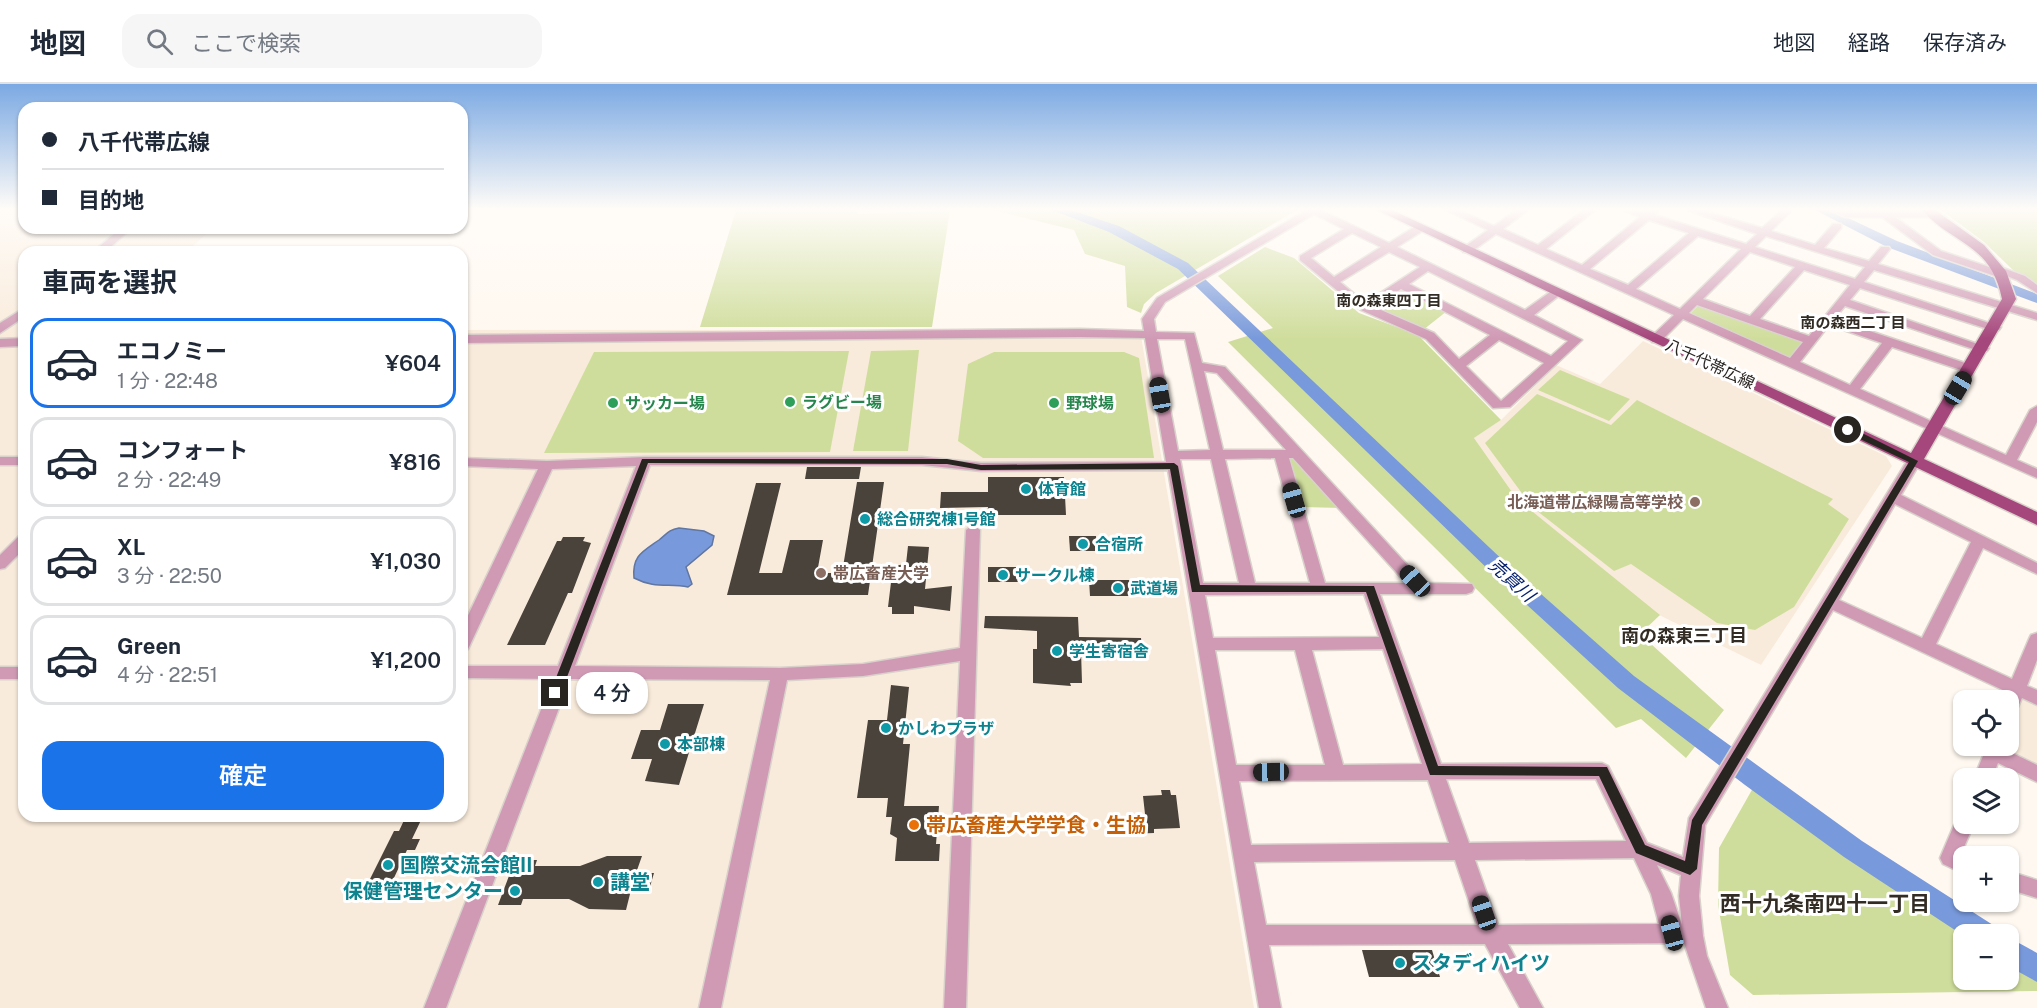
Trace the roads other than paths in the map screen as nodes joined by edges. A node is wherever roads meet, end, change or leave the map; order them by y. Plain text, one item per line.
1 (1239, 253) edge
2 (1312, 253) edge
3 (1378, 253) edge
4 (1401, 253) edge
5 (1474, 253) edge
6 (1548, 253) edge
7 (1602, 253) edge
8 (1672, 253) edge
9 (1743, 253) edge
10 (1764, 253) edge
11 (1831, 253) edge
12 (1882, 253) edge
13 (1937, 253) edge
14 (1984, 253) edge
15 (1802, 265) junction
16 (1428, 266) junction
17 (1874, 266) junction
18 (1583, 269) junction
19 (1333, 282) junction
20 (1859, 283) junction
21 (1402, 285) junction
22 (2004, 286) junction
23 (1629, 290) junction
24 (2037, 290) edge
25 (1557, 292) junction
26 (1696, 301) junction
27 (1844, 302) junction
28 (1365, 308) junction
29 (1681, 314) junction
30 (1526, 315) junction
31 (18, 316) edge
32 (2037, 317) edge
33 (1753, 320) junction
34 (1828, 321) junction
35 (1995, 327) junction
36 (0, 329) edge
37 (1149, 335) junction
38 (1498, 335) junction
39 (468, 339) edge
40 (1656, 339) junction
41 (1812, 341) junction
42 (1890, 341) junction
43 (18, 342) edge
44 (0, 343) edge
45 (1983, 348) junction
46 (1552, 362) junction
47 (1792, 364) junction
48 (1196, 366) junction
49 (1458, 366) junction
50 (1970, 369) junction
51 (1852, 391) junction
52 (2037, 410) edge
53 (1935, 428) junction
54 (2033, 428) edge
55 (1297, 453) junction
56 (1216, 456) junction
57 (1281, 456) junction
58 (1173, 460) junction
59 (0, 461) edge
60 (18, 461) edge
61 (645, 461) junction
62 (1914, 461) junction
63 (468, 462) edge
64 (2009, 462) junction
65 (547, 465) junction
66 (2037, 474) edge
67 (1893, 497) junction
68 (2037, 519) edge
69 (973, 530) dead end
70 (1979, 540) junction
71 (18, 546) edge
72 (0, 564) edge
73 (2037, 569) edge
74 (1248, 588) junction
75 (1319, 588) junction
76 (1370, 588) junction
77 (1420, 588) junction
78 (1466, 588) dead end
79 (1195, 589) junction
80 (1829, 602) junction
81 (468, 632) edge
82 (2037, 639) edge
83 (1389, 643) junction
84 (1206, 644) junction
85 (1302, 644) junction
86 (1926, 647) junction
87 (969, 653) junction
88 (468, 672) edge
89 (563, 672) junction
90 (0, 673) edge
91 (18, 673) edge
92 (780, 674) junction
93 (2016, 688) junction
94 (2037, 698) edge
95 (2007, 756) edge
96 (1336, 771) junction
97 (1434, 771) junction
98 (1228, 773) junction
99 (2037, 774) edge
100 (1640, 849) junction
101 (1462, 850) junction
102 (1242, 854) junction
103 (1690, 869) junction
104 (2019, 883) edge
105 (2037, 889) edge
106 (1672, 933) junction
107 (1491, 934) junction
108 (1257, 935) junction
109 (1693, 936) junction
110 (435, 1008) edge
111 (710, 1008) edge
112 (955, 1008) edge
113 (1270, 1008) edge
114 (1532, 1008) edge
115 (1717, 1008) edge

1 - 37 street
2 - 19 street
3 - 19 street
4 - 16 street
5 - 25 main road, 八千代帯広線
6 - 18 street
7 - 18 street
8 - 23 street
9 - 26 street
10 - 15 street
11 - 17 street
12 - 17 street
13 - 22 street
14 - 22 main road
15 - 20 street
15 - 33 street
16 - 21 street
16 - 30 street
17 - 20 street
17 - 22 street
18 - 23 street
19 - 28 street
20 - 27 street
20 - 35 street
21 - 28 street
21 - 38 street
22 - 24 street
22 - 32 street
22 - 35 main road
23 - 29 street
25 - 30 street
25 - 40 main road, 八千代帯広線
26 - 29 street
26 - 33 street
27 - 34 street
27 - 45 street
28 - 49 street
29 - 40 street
29 - 47 street
30 - 46 street
31 - 36 street
33 - 41 street
34 - 41 street
34 - 42 street
35 - 45 main road
37 - 39 street
37 - 48 street
37 - 58 street
38 - 46 street
38 - 49 street
40 - 62 main road, 八千代帯広線
41 - 47 street
42 - 50 street
42 - 51 street
43 - 44 street
45 - 50 main road
46 - 49 street
47 - 51 street
48 - 55 street
48 - 56 street
50 - 53 main road
51 - 53 street
52 - 54 street
53 - 62 main road
53 - 64 street
54 - 64 street
55 - 57 street
55 - 77 street
56 - 57 street
56 - 58 street
56 - 74 street
57 - 75 street
58 - 61 street
58 - 79 street
59 - 60 street
61 - 65 street
61 - 89 street
62 - 67 street
62 - 68 main road, 八千代帯広線
63 - 65 street
64 - 66 street
65 - 81 street
67 - 70 street
67 - 80 street
69 - 87 street
70 - 73 street
70 - 86 street
71 - 72 street
74 - 75 street
74 - 79 street
75 - 76 street
76 - 77 street
76 - 83 street
77 - 78 street
79 - 84 street
80 - 86 street
80 - 103 street
82 - 93 street
83 - 85 street
83 - 97 street
84 - 85 street
84 - 98 street
85 - 96 street
86 - 93 street
87 - 92 street
87 - 112 street
88 - 89 street
89 - 92 street
89 - 110 street
90 - 91 street
92 - 111 street
93 - 94 street
95 - 99 street
96 - 97 street
96 - 98 street
97 - 100 street
97 - 101 street
98 - 102 street
100 - 101 street
100 - 103 street
100 - 106 street
101 - 102 street
101 - 107 street
102 - 108 street
103 - 109 street
104 - 105 street
106 - 107 street
106 - 109 street
107 - 108 street
107 - 114 street
108 - 113 street
109 - 115 street

